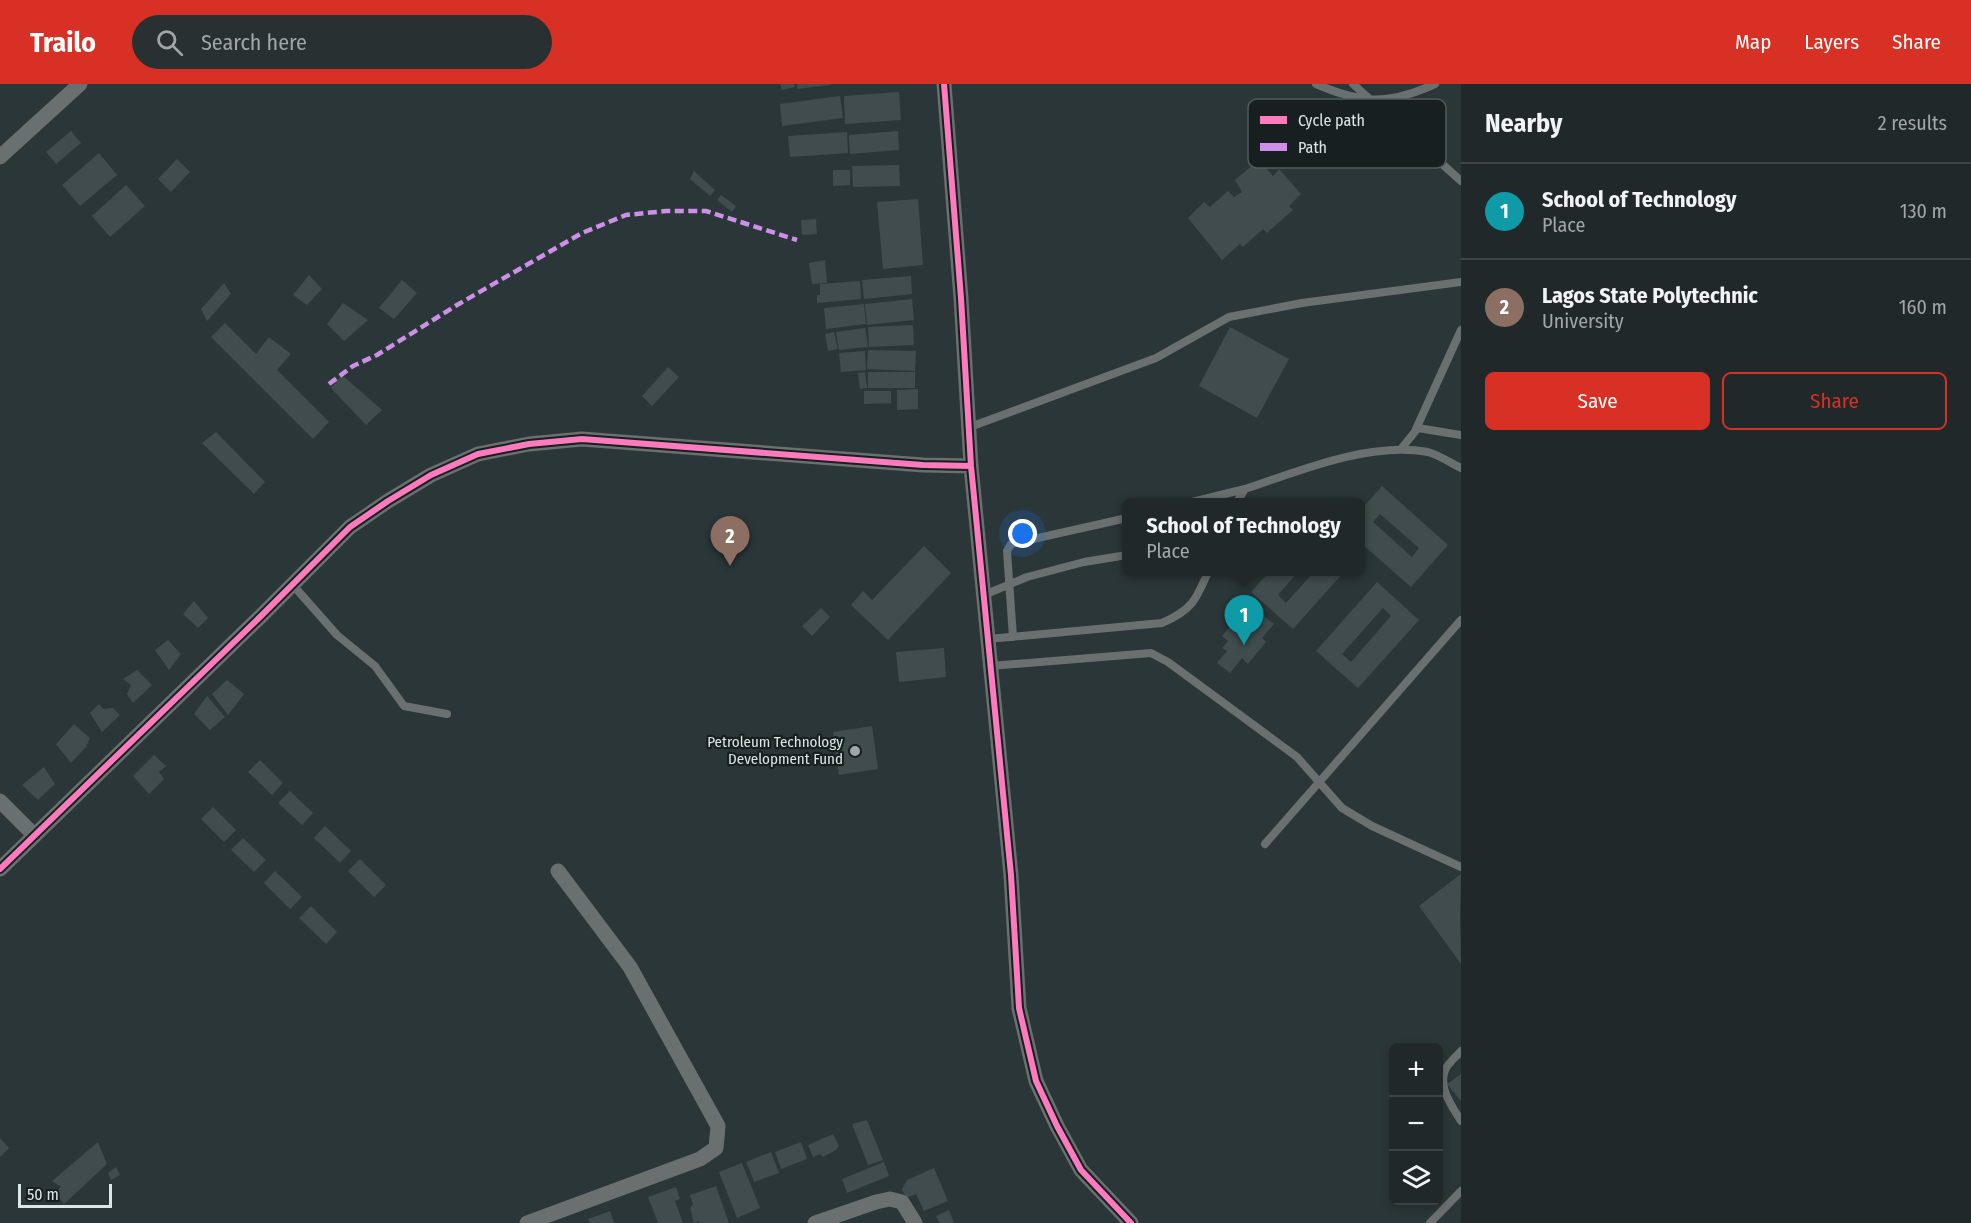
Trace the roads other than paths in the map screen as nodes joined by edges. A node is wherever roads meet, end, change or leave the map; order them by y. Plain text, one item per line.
1 (80, 84) edge
2 (944, 84) edge
3 (1316, 84) edge
4 (1353, 84) edge
5 (1435, 84) edge
6 (1365, 99) edge
7 (1371, 99) edge
8 (1378, 99) edge
9 (0, 157) edge
10 (1446, 167) edge
11 (1461, 181) edge
12 (1461, 282) edge
13 (1461, 330) edge
14 (970, 427) junction
15 (1416, 429) junction
16 (1461, 435) edge
17 (1401, 449) junction
18 (971, 466) junction
19 (1461, 468) edge
20 (1245, 489) junction
21 (1208, 498) edge
22 (1239, 498) edge
23 (1122, 519) edge
24 (1122, 556) edge
25 (1206, 576) edge
26 (292, 584) junction
27 (1009, 585) junction
28 (984, 596) junction
29 (1461, 620) edge
30 (1013, 637) junction
31 (988, 639) junction
32 (990, 666) junction
33 (447, 714) dead end
34 (1320, 782) junction
35 (0, 801) edge
36 (34, 835) junction
37 (1265, 844) dead end
38 (1461, 867) edge
39 (0, 869) edge
40 (558, 871) dead end
41 (1461, 1051) edge
42 (1461, 1120) edge
43 (1461, 1191) edge
44 (527, 1223) edge
45 (814, 1223) edge
46 (915, 1223) edge
47 (1131, 1223) edge
48 (1430, 1223) edge

1 - 9 street
2 - 14 street
3 - 6 lane
4 - 7 lane
5 - 8 lane
10 - 11 lane
12 - 14 lane
13 - 15 lane
14 - 18 street
15 - 16 lane
15 - 17 lane
17 - 19 lane
17 - 20 lane
18 - 26 street
18 - 28 street
20 - 21 lane
20 - 22 lane
23 - 27 lane
24 - 27 lane
25 - 30 lane
26 - 33 lane
26 - 36 street
27 - 28 lane
27 - 30 lane
28 - 31 street
29 - 34 lane
30 - 31 lane
31 - 32 street
32 - 34 lane
32 - 47 street
34 - 37 lane
34 - 38 lane
35 - 36 street
36 - 39 street
40 - 44 street
41 - 42 lane
43 - 48 lane
45 - 46 street

